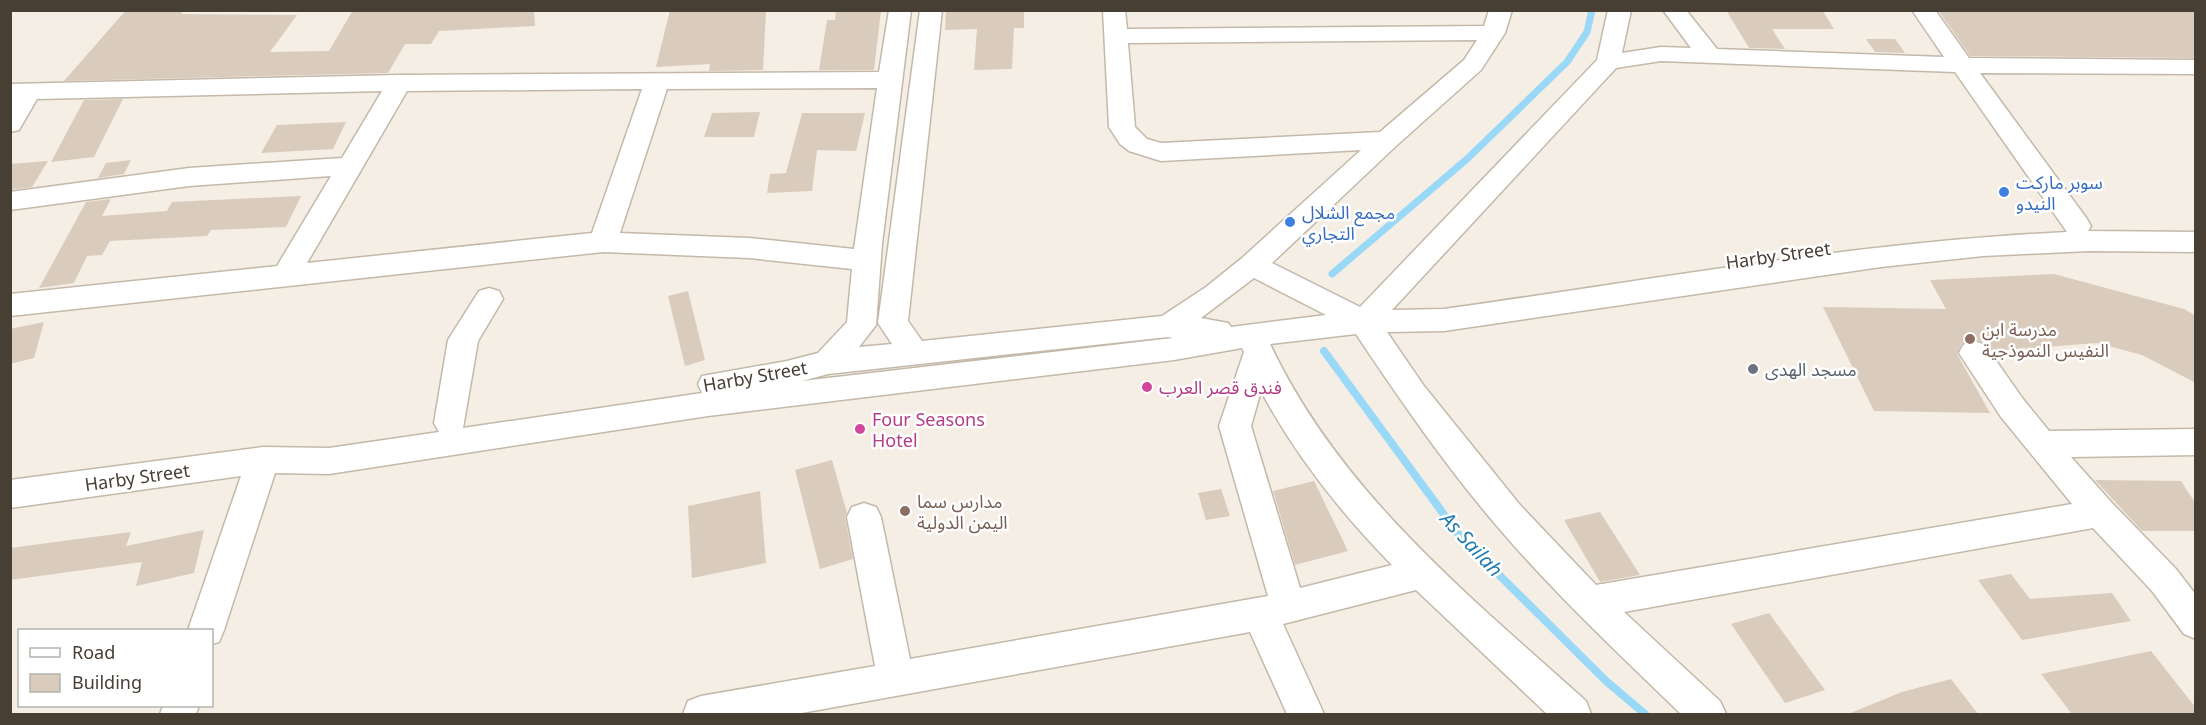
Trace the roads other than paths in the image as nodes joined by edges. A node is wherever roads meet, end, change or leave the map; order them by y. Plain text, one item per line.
1 (900, 10) edge
2 (931, 10) edge
3 (1114, 10) edge
4 (1620, 10) edge
5 (1674, 10) edge
6 (1923, 10) edge
7 (1497, 22) edge
8 (1115, 36) junction
9 (1710, 56) junction
10 (1608, 62) junction
11 (1963, 65) junction
12 (2196, 67) edge
13 (892, 80) junction
14 (657, 81) junction
15 (399, 83) junction
16 (20, 91) edge
17 (10, 124) edge
18 (1387, 140) junction
19 (350, 166) junction
20 (10, 201) edge
21 (2078, 226) junction
22 (2196, 226) edge
23 (603, 242) junction
24 (2196, 242) edge
25 (867, 261) junction
26 (1252, 265) junction
27 (286, 275) junction
28 (489, 299) dead end
29 (10, 304) edge
30 (1364, 322) junction
31 (894, 323) junction
32 (861, 326) junction
33 (1168, 326) junction
34 (1255, 344) junction
35 (915, 352) junction
36 (1974, 353) dead end
37 (828, 362) junction
38 (450, 423) junction
39 (2196, 442) edge
40 (2041, 444) junction
41 (263, 460) junction
42 (10, 494) edge
43 (2100, 513) junction
44 (864, 517) dead end
45 (1422, 573) junction
46 (1589, 602) junction
47 (1274, 610) junction
48 (2196, 623) edge
49 (206, 629) edge
50 (896, 680) junction
51 (701, 714) edge
52 (1306, 714) edge
53 (1573, 714) edge
54 (1707, 714) edge

1 - 13 street
2 - 31 street
3 - 8 street
4 - 10 street
5 - 9 street
6 - 11 street
7 - 8 street
7 - 18 street
8 - 18 street
9 - 10 street
9 - 11 street
10 - 30 street
11 - 12 street
11 - 21 street
13 - 14 street
13 - 25 street
14 - 15 street
14 - 23 street
15 - 16 street
15 - 19 street
16 - 17 street
18 - 26 street
19 - 20 street
19 - 27 street
21 - 22 street, Harby Street
21 - 30 street, Harby Street
23 - 25 street
23 - 27 street
24 - 30 street, Harby Street
25 - 32 street
26 - 30 street
26 - 33 street
27 - 29 street
28 - 38 street
30 - 34 street, Harby Street
30 - 46 street
31 - 32 street
31 - 35 street
32 - 37 street
33 - 34 street, Harby Street
33 - 35 street, Harby Street
34 - 41 street, Harby Street
34 - 45 street
34 - 47 street
35 - 37 street, Harby Street
36 - 40 street
37 - 38 street, Harby Street
38 - 41 street, Harby Street
39 - 40 street
40 - 43 street
41 - 42 street, Harby Street
41 - 49 street
43 - 46 street
43 - 48 street
44 - 50 street
45 - 47 street
45 - 53 street
46 - 54 street
47 - 50 street
47 - 52 street
50 - 51 street

